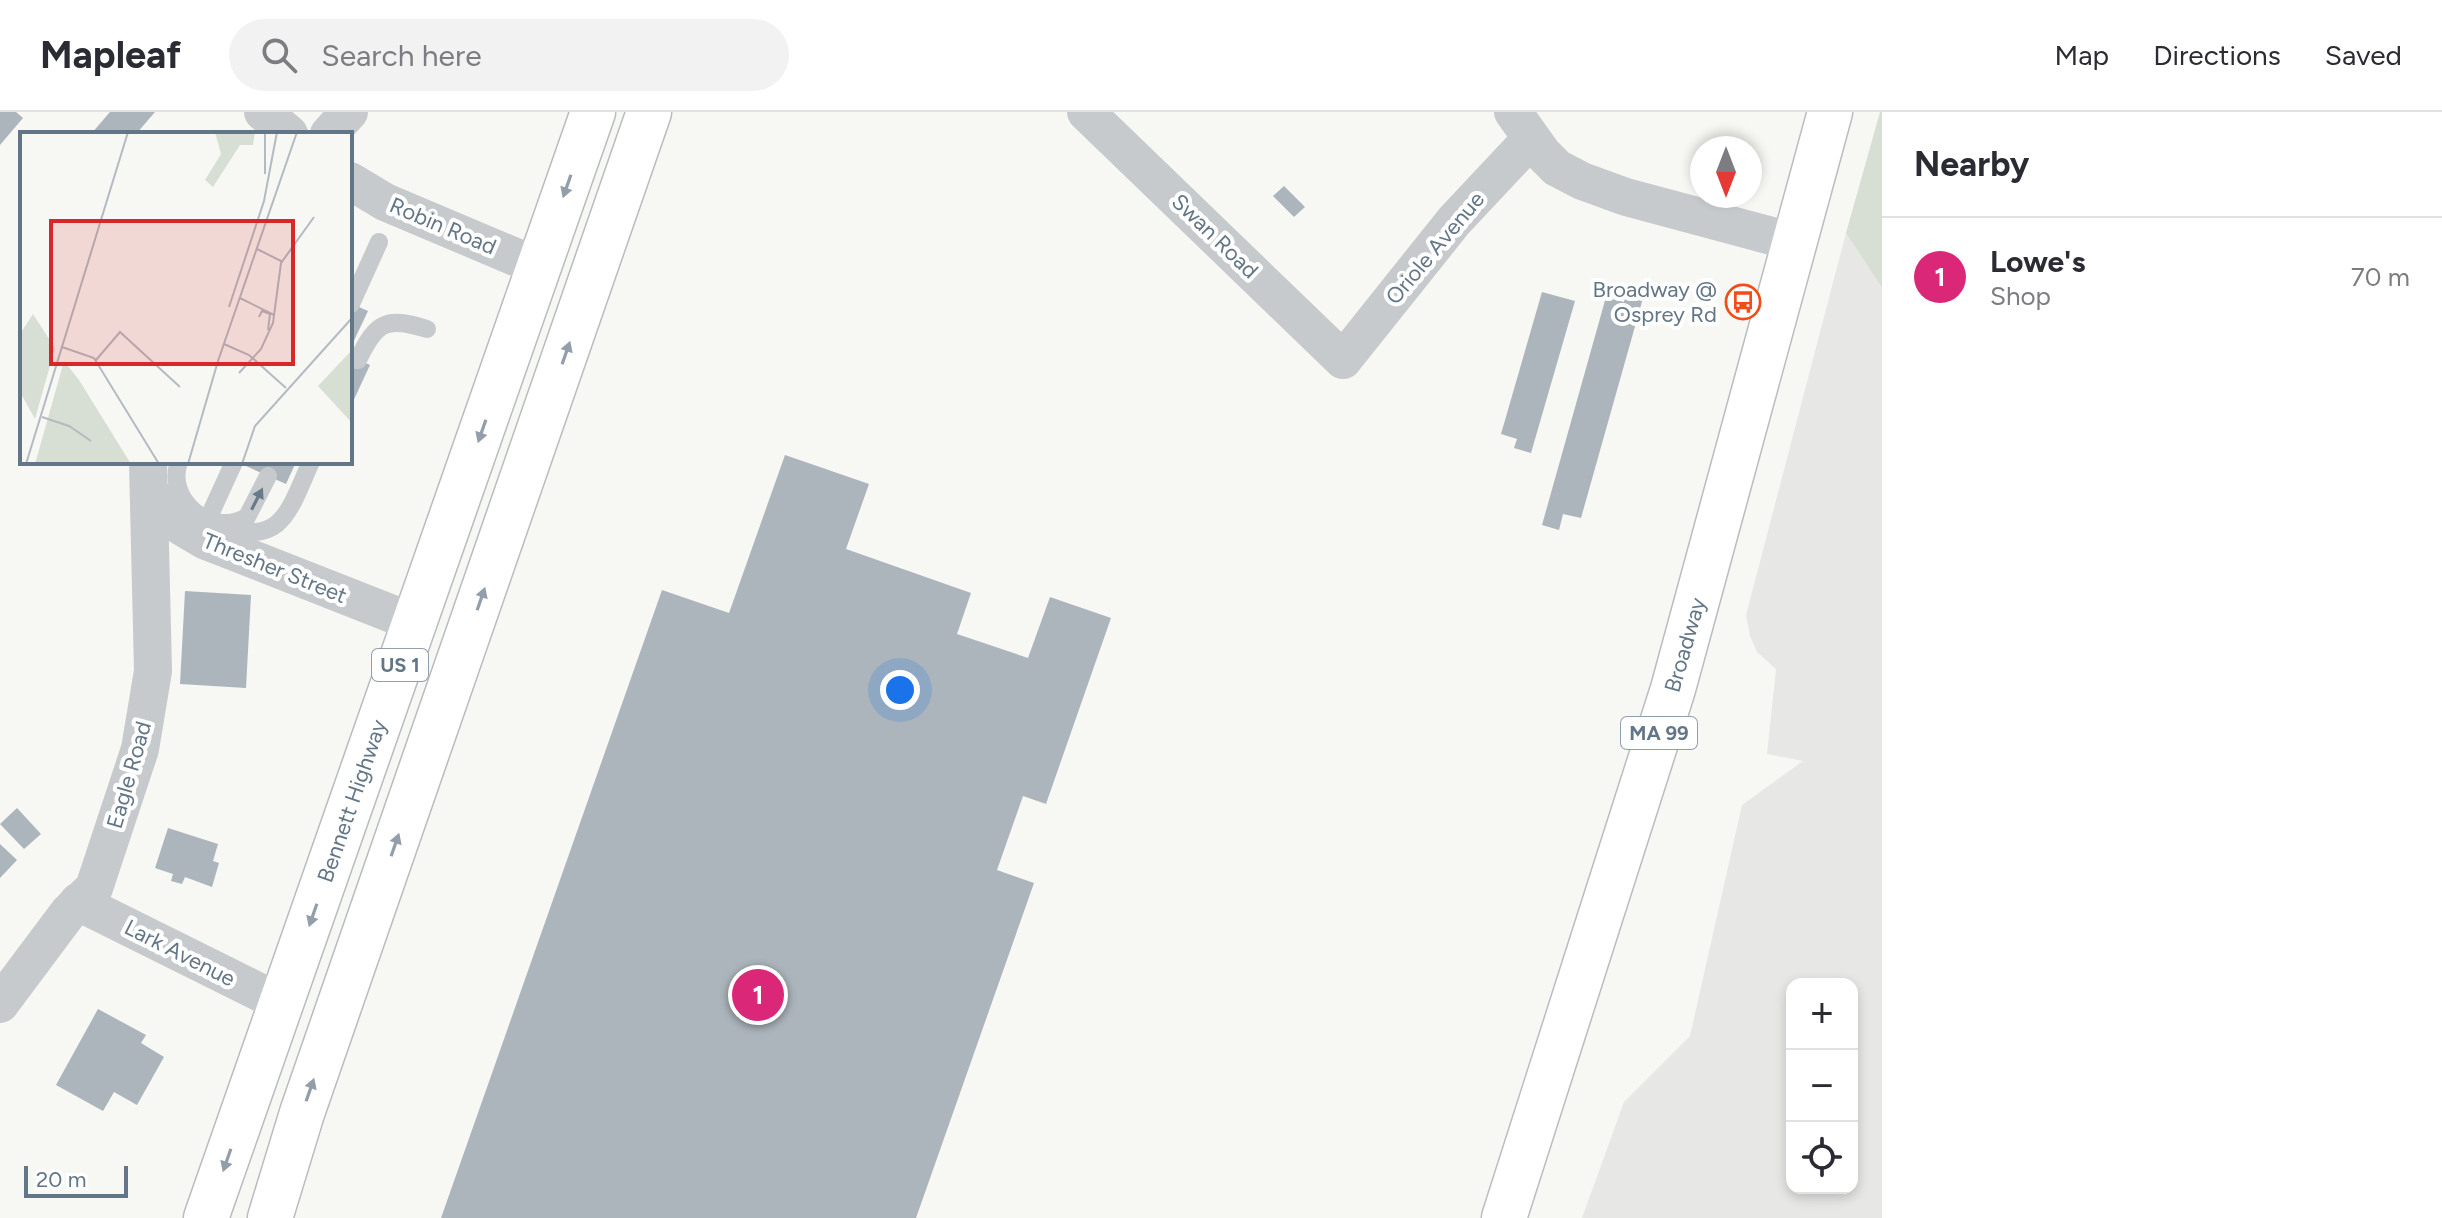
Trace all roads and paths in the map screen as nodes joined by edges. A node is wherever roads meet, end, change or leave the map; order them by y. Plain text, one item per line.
1 (263, 112) edge
2 (349, 112) edge
3 (593, 112) edge
4 (649, 112) edge
5 (1086, 112) edge
6 (1830, 112) edge
7 (1522, 126) edge
8 (287, 132) edge
9 (331, 132) edge
10 (352, 182) edge
11 (379, 242) dead end
12 (1794, 242) junction
13 (539, 267) junction
14 (352, 302) edge
15 (427, 329) dead end
16 (358, 360) dead end
17 (1343, 360) joint
18 (178, 464) edge
19 (233, 464) edge
20 (310, 464) edge
21 (268, 476) dead end
22 (149, 477) edge
23 (212, 521) junction
24 (415, 623) junction
25 (78, 902) junction
26 (281, 1003) junction
27 (0, 1004) edge
28 (206, 1218) edge
29 (270, 1218) edge
30 (1504, 1218) edge

1 - 8 street
2 - 9 street
3 -> 13 main road, Bennett Highway / US 1
29 -> 4 main road, US 1
5 - 17 street, Swan Road
6 - 12 main road, Broadway / MA 99
7 - 12 street
7 - 17 street, Oriole Avenue
10 - 13 street, Robin Road
11 - 14 lane
12 - 30 main road, Broadway / MA 99
13 -> 24 main road, Bennett Highway / US 1
15 - 16 lane
18 - 23 lane
19 - 23 lane
20 - 23 lane
23 -> 21 lane
22 - 24 street, Thresher Street
22 - 25 street, Eagle Road
24 -> 26 main road, Bennett Highway / US 1
25 - 26 street, Lark Avenue
25 - 27 street, Eagle Road
26 -> 28 main road, Bennett Highway / US 1

